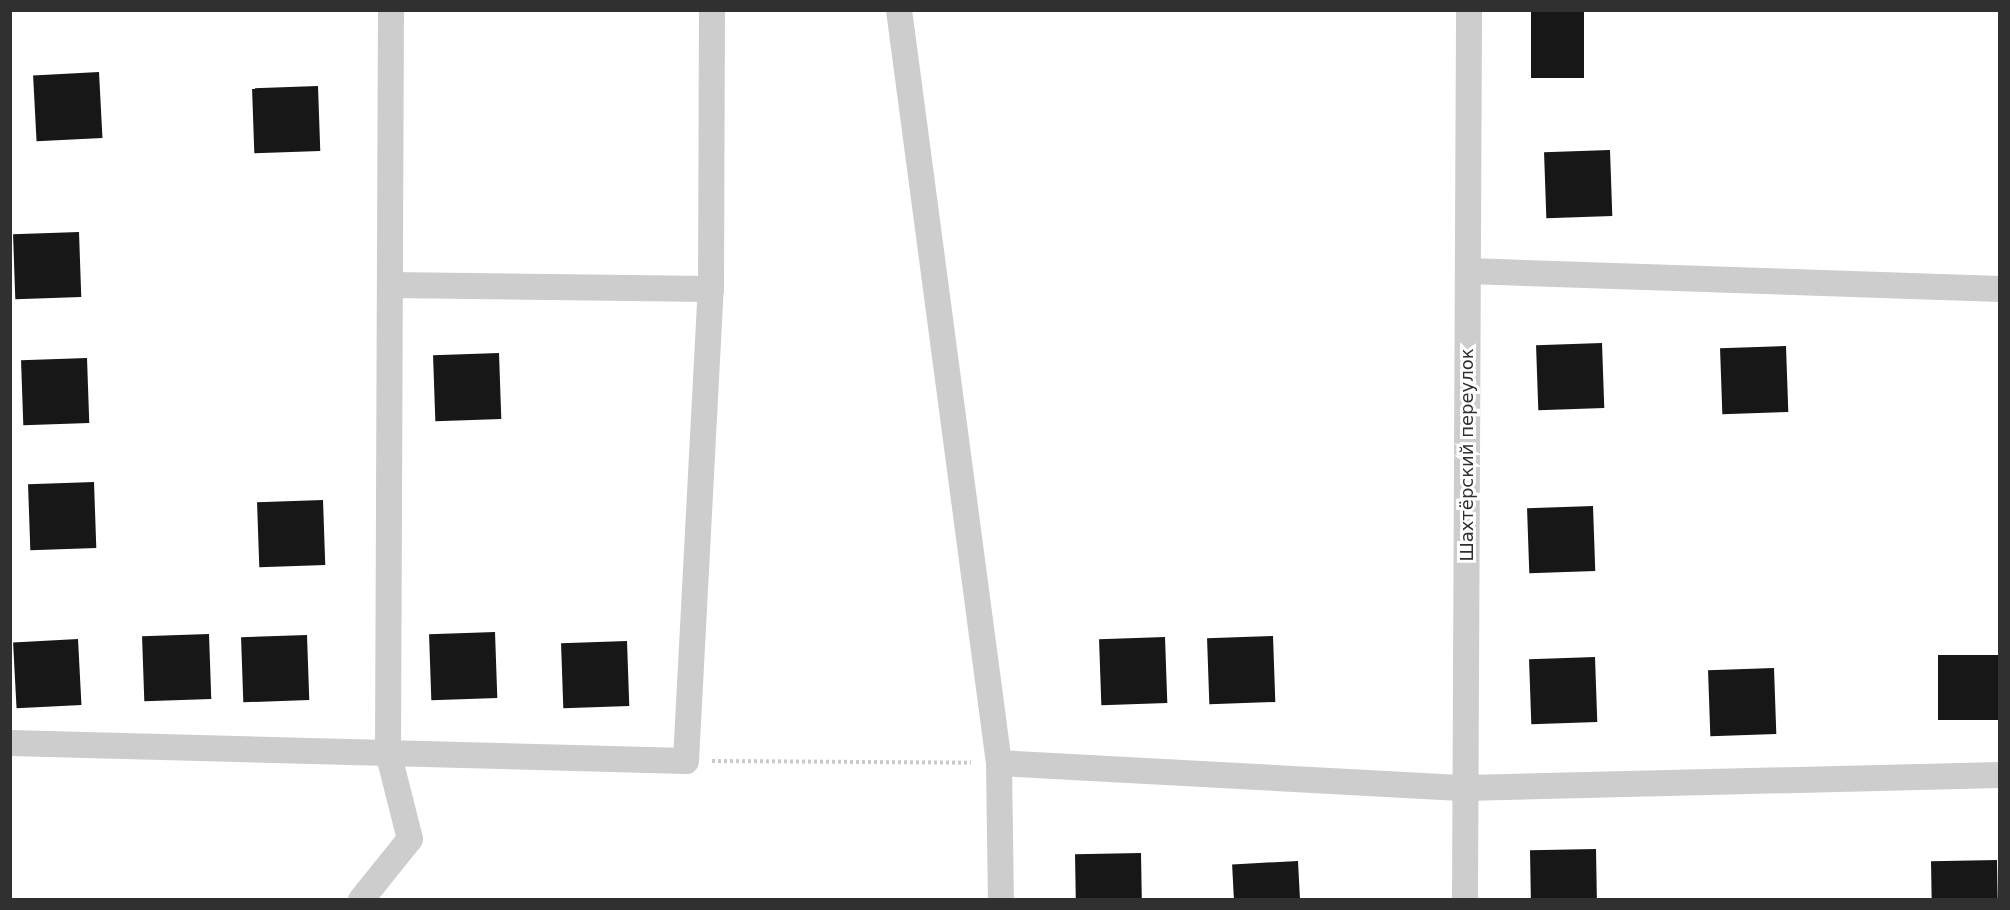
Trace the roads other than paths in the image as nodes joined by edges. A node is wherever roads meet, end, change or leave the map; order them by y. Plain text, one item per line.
1 (391, 10) edge
2 (712, 10) edge
3 (899, 10) edge
4 (1469, 10) edge
5 (1468, 271) junction
6 (390, 285) junction
7 (711, 289) junction
8 (2000, 289) edge
9 (10, 743) edge
10 (388, 752) junction
11 (999, 763) junction
12 (2000, 775) edge
13 (1466, 788) junction
14 (361, 900) edge
15 (1001, 900) edge
16 (1465, 900) edge

1 - 6 street
2 - 7 street
3 - 11 street
4 - 5 street, Шахтёрский переулок
5 - 8 street
5 - 13 street, Шахтёрский переулок
6 - 7 street
6 - 10 street
7 - 10 street
9 - 10 street
10 - 14 street
11 - 13 street
11 - 15 street
12 - 13 street
13 - 16 street, Шахтёрский переулок

